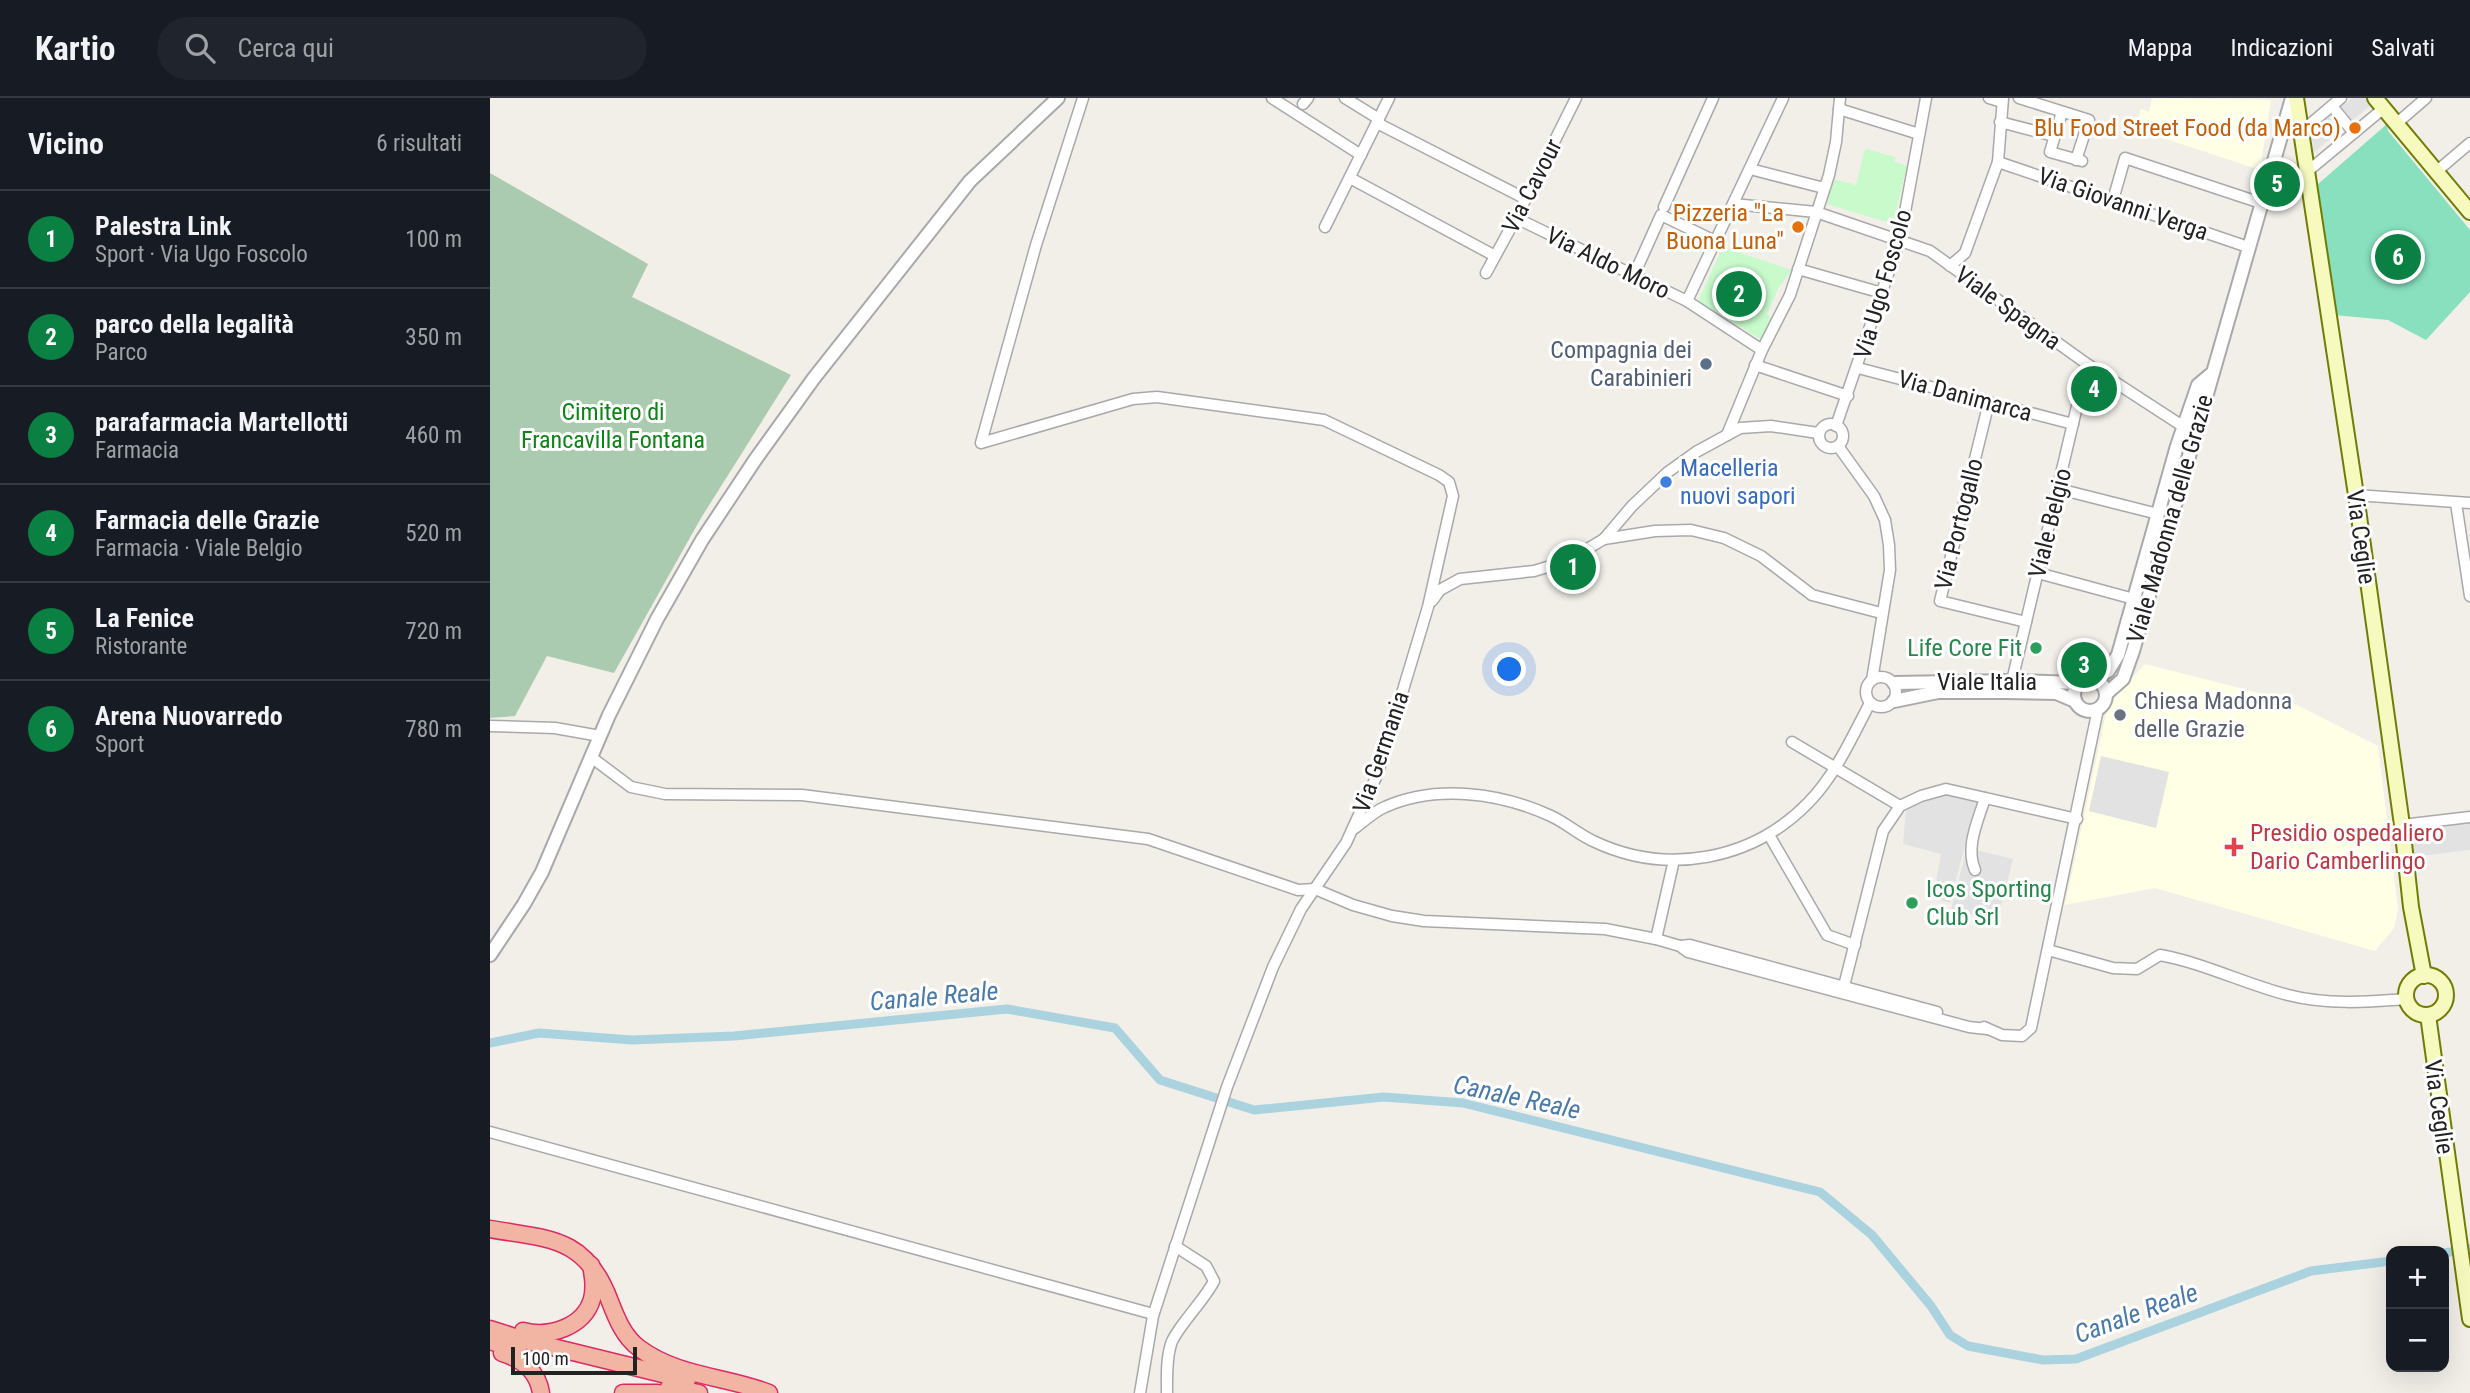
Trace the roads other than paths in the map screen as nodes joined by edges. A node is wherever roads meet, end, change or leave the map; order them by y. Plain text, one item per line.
1 (1058, 98) edge
2 (1083, 98) edge
3 (1272, 98) edge
4 (1345, 98) edge
5 (1389, 98) edge
6 (1576, 98) edge
7 (1713, 98) edge
8 (1783, 98) edge
9 (1926, 98) edge
10 (1989, 98) edge
11 (2019, 98) edge
12 (2294, 98) edge
13 (2341, 98) edge
14 (2426, 98) edge
15 (2002, 100) edge
16 (1840, 103) edge
17 (2380, 103) edge
18 (2332, 106) junction
19 (2062, 112) junction
20 (1378, 121) junction
21 (2000, 122) junction
22 (2397, 124) junction
23 (2302, 131) junction
24 (2354, 133) junction
25 (1919, 134) junction
26 (2054, 136) junction
27 (2470, 143) edge
28 (1361, 155) junction
29 (1998, 162) junction
30 (1750, 169) junction
31 (2437, 171) junction
32 (2308, 172) junction
33 (1350, 178) junction
34 (1824, 188) junction
35 (1526, 198) junction
36 (2113, 200) junction
37 (2261, 202) junction
38 (1733, 204) junction
39 (1664, 207) dead end
40 (1816, 212) junction
41 (2470, 212) edge
42 (1516, 218) junction
43 (1325, 227) dead end
44 (1900, 239) junction
45 (1716, 241) junction
46 (2248, 247) junction
47 (1495, 256) junction
48 (1950, 266) junction
49 (1798, 269) junction
50 (1486, 272) dead end
51 (1634, 275) junction
52 (1882, 293) junction
53 (1687, 301) junction
54 (1762, 350) junction
55 (2087, 364) junction
56 (1755, 365) junction
57 (1858, 368) junction
58 (2210, 375) junction
59 (1848, 396) junction
60 (1989, 402) junction
61 (2073, 424) junction
62 (1836, 426) junction
63 (2184, 427) junction
64 (1818, 433) junction
65 (1727, 435) junction
66 (1838, 446) junction
67 (2059, 489) junction
68 (2356, 495) junction
69 (2456, 503) junction
70 (2470, 503) edge
71 (2158, 514) junction
72 (1604, 539) junction
73 (2038, 573) junction
74 (2470, 596) edge
75 (2134, 599) junction
76 (1428, 607) junction
77 (1881, 613) junction
78 (2026, 622) junction
79 (2094, 679) junction
80 (1872, 680) junction
81 (2012, 681) junction
82 (1894, 683) junction
83 (2079, 683) junction
84 (2107, 693) junction
85 (1894, 701) junction
86 (2075, 701) junction
87 (1870, 703) junction
88 (2098, 709) junction
89 (490, 726) edge
90 (600, 736) junction
91 (1792, 742) dead end
92 (591, 757) junction
93 (1835, 768) junction
94 (1985, 798) junction
95 (1900, 806) junction
96 (2470, 817) edge
97 (2077, 819) junction
98 (2402, 825) junction
99 (1353, 829) junction
100 (1769, 835) junction
101 (1674, 860) junction
102 (1976, 870) dead end
103 (1315, 889) junction
104 (1656, 939) junction
105 (1855, 945) junction
106 (1680, 946) junction
107 (2048, 950) junction
108 (490, 955) edge
109 (2424, 976) junction
110 (1844, 986) junction
111 (2406, 999) junction
112 (2428, 1015) junction
113 (1987, 1029) junction
114 (490, 1132) edge
115 (490, 1229) edge
116 (1175, 1246) junction
117 (590, 1263) junction
118 (1153, 1314) junction
119 (2470, 1319) edge
120 (490, 1320) edge
121 (490, 1329) edge
122 (490, 1340) edge
123 (490, 1349) edge
124 (541, 1393) edge
125 (623, 1393) edge
126 (658, 1393) edge
127 (699, 1393) edge
128 (747, 1393) edge
129 (769, 1393) edge
130 (1140, 1393) edge
131 (1167, 1393) edge

1 - 90 street
2 - 76 street, Via Germania
3 - 28 street
4 - 20 street
5 - 20 street
6 - 35 street, Via Cavour
7 - 39 street
8 - 30 street, Via Aldo Moro
9 - 25 street, Via Ugo Foscolo
10 - 15 street
11 - 19 street
12 - 23 main road, Via Ceglie
12 - 37 street
13 - 18 street
14 - 22 street
15 - 21 street
16 - 25 street
16 - 34 street
17 - 22 main road
17 - 24 street
18 - 23 street
18 - 24 street
19 - 26 street
19 - 26 street
20 - 28 street
20 - 35 street
21 - 26 street
21 - 29 street
22 - 31 main road
23 - 32 main road, Via Ceglie
24 - 32 street
25 - 44 street, Via Ugo Foscolo
27 - 31 street
28 - 33 street
29 - 36 street, Via Giovanni Verga
29 - 48 street
30 - 34 street
30 - 38 street, Via Aldo Moro
31 - 41 main road
32 - 68 main road, Via Ceglie
33 - 43 street
33 - 47 street
34 - 40 street
35 - 42 street, Via Cavour
36 - 37 street
36 - 46 street, Via Giovanni Verga
37 - 46 street
38 - 40 street, Viale Spagna
38 - 45 street, Via Aldo Moro
40 - 44 street, Viale Spagna
40 - 49 street
42 - 47 street, Via Cavour
42 - 51 street, Via Aldo Moro
44 - 48 street, Viale Spagna
44 - 52 street, Via Ugo Foscolo
45 - 51 street
45 - 53 street, Via Aldo Moro
46 - 58 street
47 - 50 street, Via Cavour
48 - 55 street, Viale Spagna
49 - 52 street
49 - 54 street
51 - 53 street, Via Aldo Moro
52 - 57 street, Via Ugo Foscolo
53 - 54 street
54 - 56 street
55 - 61 street, Viale Belgio
55 - 63 street, Viale Spagna
56 - 59 street
56 - 65 street
57 - 59 street, Via Ugo Foscolo
57 - 60 street, Via Danimarca
58 - 63 street, Viale Madonna delle Grazie
58 - 84 street, Viale Madonna delle Grazie
59 - 62 street, Via Ugo Foscolo
60 - 61 street, Via Danimarca
60 - 78 street, Via Portogallo
61 - 67 street, Viale Belgio
62 - 64 street
62 - 66 street
63 - 71 street, Viale Madonna delle Grazie
64 - 65 street
64 - 66 street
65 - 72 street
66 - 77 street
67 - 71 street
67 - 73 street, Viale Belgio
68 - 69 street
68 - 98 main road, Via Ceglie
69 - 70 street
69 - 74 street
71 - 75 street, Viale Madonna delle Grazie
72 - 76 street
72 - 77 street
73 - 75 street
73 - 78 street, Viale Belgio
75 - 79 street, Viale Madonna delle Grazie
76 - 99 street, Via Germania
77 - 80 street
78 - 81 street, Viale Belgio
79 - 83 street
79 - 84 street
80 - 82 street
80 - 87 street
81 - 82 street, Viale Italia
81 - 83 street, Viale Italia
82 - 85 street
83 - 86 street
84 - 88 street
85 - 86 street, Viale Italia
85 - 87 street
86 - 88 street
87 - 93 street
88 - 97 street
89 - 90 street
90 - 92 street
91 - 93 street
92 - 103 street
92 - 108 street
93 - 95 street
93 - 100 street
94 - 95 street
94 - 97 street
94 - 102 street
95 - 105 street
96 - 98 street
97 - 107 street
98 - 109 main road, Via Ceglie
99 - 101 street
99 - 103 street, Via Germania
100 - 101 street
100 - 105 street
101 - 104 street
103 - 104 street
103 - 116 street, Via Germania
104 - 106 street
105 - 110 street
106 - 110 street
106 - 113 street
107 - 111 street
107 - 113 street
109 - 111 main road
109 - 112 main road
110 - 113 street
111 - 112 main road
112 - 119 main road, Via Ceglie
114 - 118 street
115 - 117 highway
116 - 118 street, Via Germania
116 - 131 street
117 - 120 highway
117 - 129 highway
118 - 130 street, Via Germania
121 - 128 highway
122 - 127 highway
123 - 124 highway
125 - 126 highway

